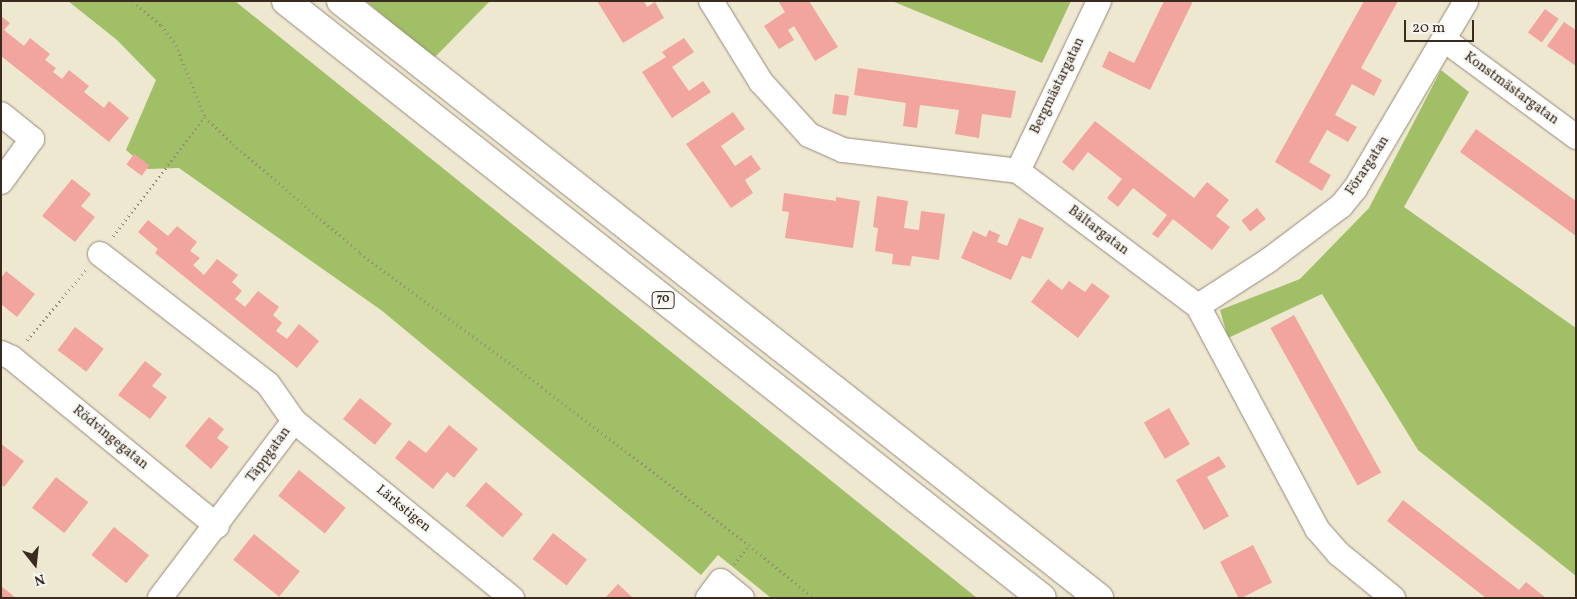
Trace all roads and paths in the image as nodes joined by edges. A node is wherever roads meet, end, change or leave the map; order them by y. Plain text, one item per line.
1 (133, 1) edge
2 (286, 1) edge
3 (341, 1) edge
4 (711, 1) edge
5 (1099, 1) edge
6 (1466, 1) edge
7 (1446, 41) junction
8 (1, 114) edge
9 (1576, 137) edge
10 (1018, 170) junction
11 (1, 182) edge
12 (100, 254) dead end
13 (1198, 306) junction
14 (1, 353) edge
15 (294, 421) junction
16 (217, 526) junction
17 (715, 590) edge
18 (160, 598) edge
19 (512, 598) edge
20 (742, 598) edge
21 (813, 598) edge
22 (1042, 598) edge
23 (1099, 598) edge
24 (1393, 598) edge

1 - 21 path
2 - 22 highway, 70
3 - 23 highway, 70
4 - 10 street, Bältargatan
5 - 10 street, Bergmästargatan
6 - 7 street, Förargatan
7 - 9 street, Konstmästargatan
7 - 13 street, Förargatan
8 - 11 street
10 - 13 street, Bältargatan
12 - 15 street, Täppgatan
13 - 24 street, Bältargatan
14 - 16 street, Rödvingegatan
15 - 16 street, Täppgatan
15 - 19 street, Lärkstigen
16 - 18 street, Täppgatan
17 - 20 street

